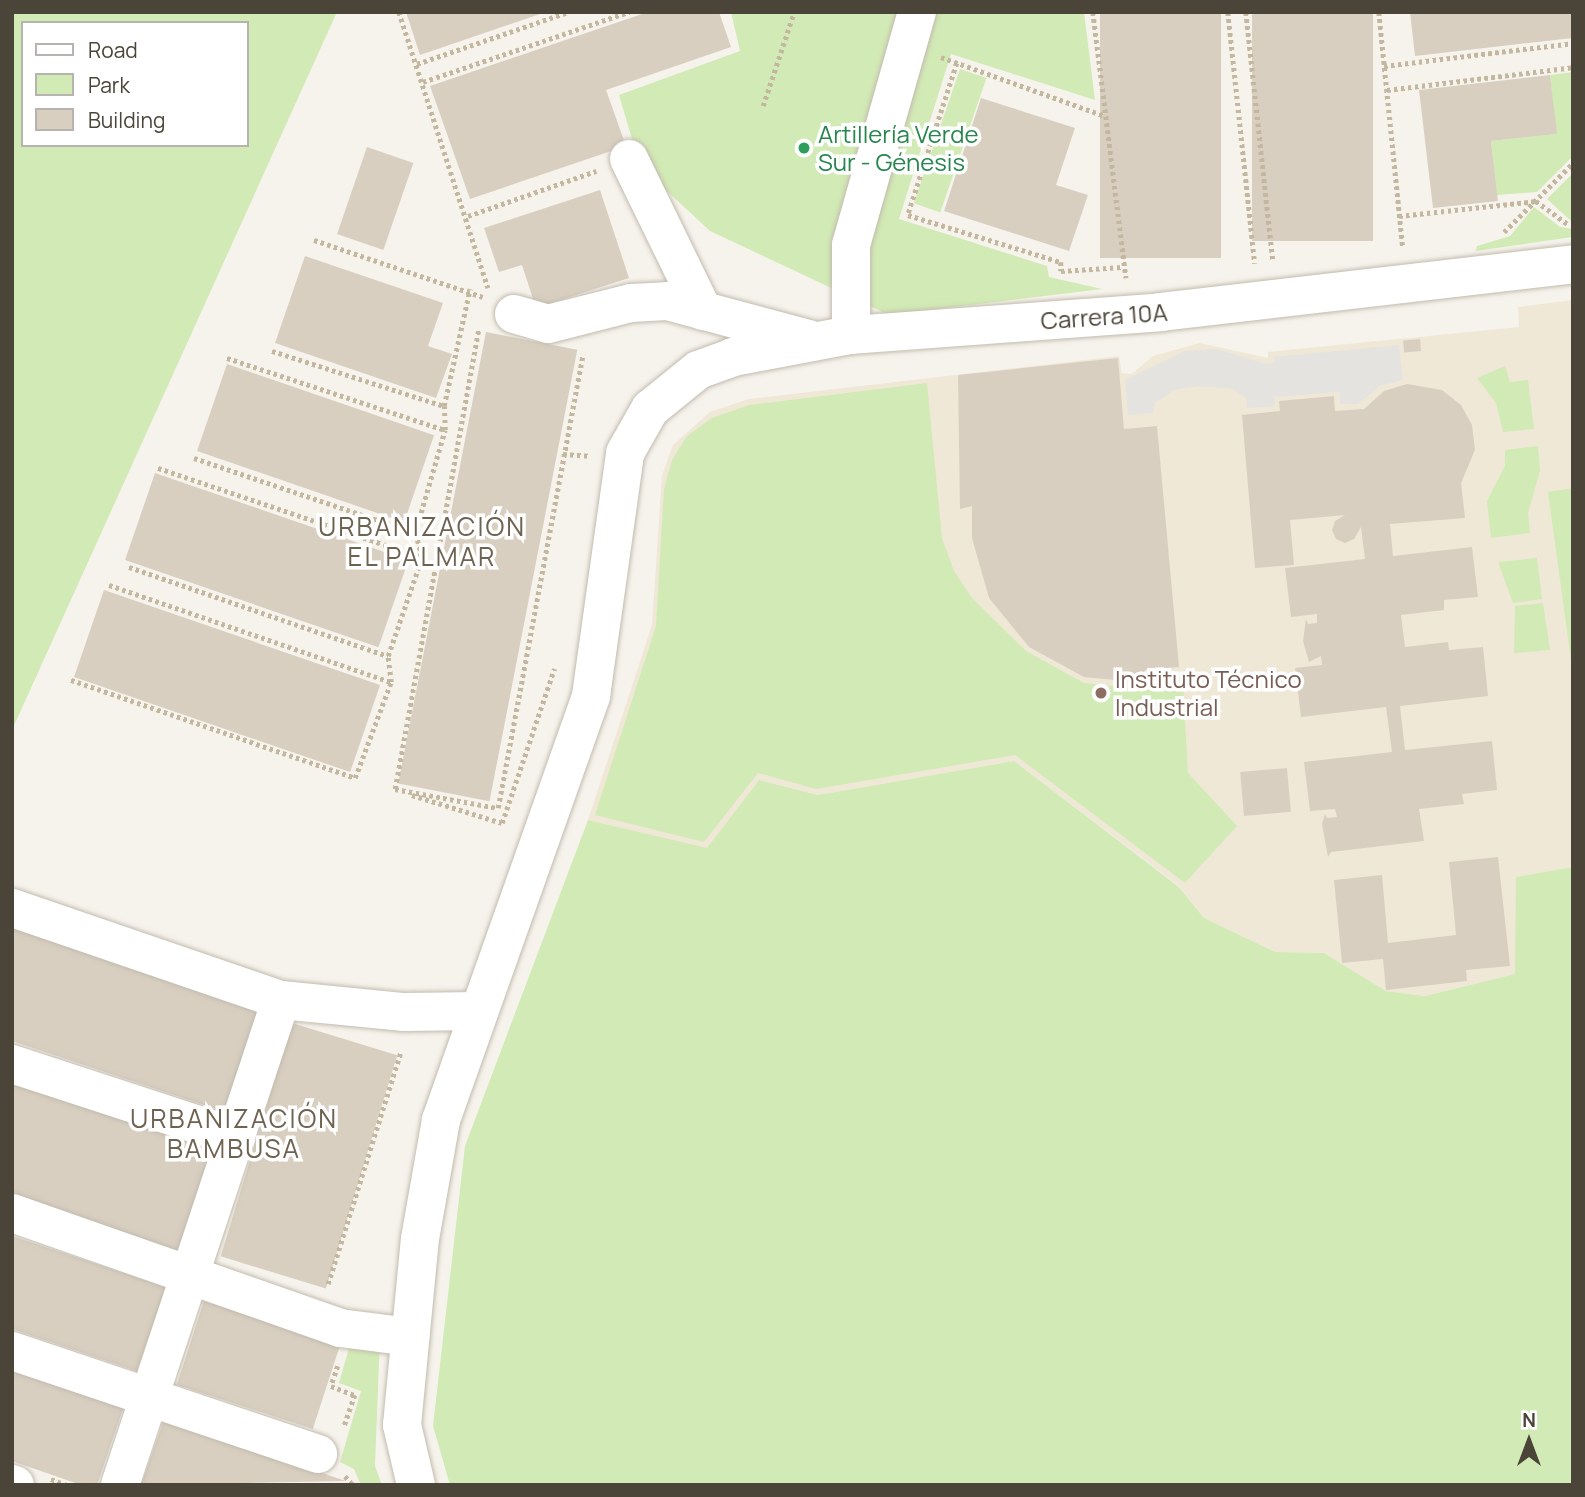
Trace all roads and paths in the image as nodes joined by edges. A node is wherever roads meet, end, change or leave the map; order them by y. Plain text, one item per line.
1 (399, 12) edge
2 (568, 12) edge
3 (629, 12) edge
4 (794, 12) edge
5 (917, 12) edge
6 (1093, 12) edge
7 (1228, 12) edge
8 (1246, 12) edge
9 (1379, 12) edge
10 (1573, 43) edge
11 (931, 54) dead end
12 (957, 62) junction
13 (417, 64) junction
14 (1384, 66) junction
15 (1573, 67) edge
16 (423, 82) junction
17 (1387, 90) junction
18 (763, 106) dead end
19 (1105, 116) junction
20 (629, 159) joint
21 (1573, 163) edge
22 (1535, 201) junction
23 (468, 216) junction
24 (1399, 216) junction
25 (1573, 225) edge
26 (314, 240) dead end
27 (1403, 250) dead end
28 (1273, 262) dead end
29 (1573, 264) edge
30 (1255, 265) dead end
31 (1122, 267) junction
32 (1124, 278) dead end
33 (703, 311) junction
34 (518, 313) junction
35 (834, 338) junction
36 (272, 351) dead end
37 (226, 358) dead end
38 (444, 406) junction
39 (445, 430) junction
40 (564, 454) junction
41 (194, 458) dead end
42 (158, 468) dead end
43 (590, 468) dead end
44 (415, 533) junction
45 (422, 557) junction
46 (128, 567) dead end
47 (108, 585) dead end
48 (559, 654) dead end
49 (388, 656) junction
50 (71, 680) dead end
51 (391, 682) junction
52 (395, 789) junction
53 (12, 908) edge
54 (281, 1000) junction
55 (479, 1011) junction
56 (404, 1052) dead end
57 (12, 1064) edge
58 (236, 1137) junction
59 (12, 1213) edge
60 (190, 1274) junction
61 (326, 1290) dead end
62 (410, 1337) junction
63 (12, 1351) edge
64 (342, 1355) dead end
65 (149, 1396) junction
66 (330, 1443) joint
67 (120, 1485) edge
68 (416, 1485) edge

1 - 13 path
2 - 13 path
3 - 16 path
4 - 18 path
5 - 35 street
6 - 19 path
7 - 30 path
8 - 28 path
9 - 14 path
10 - 14 path
11 - 12 path
12 - 19 path
12 - 31 path
13 - 16 path
14 - 17 path
15 - 17 path
16 - 23 path
17 - 24 path
19 - 31 path
20 - 23 path
20 - 33 street
21 - 22 path
22 - 24 path
22 - 25 path
23 - 34 path
24 - 27 path
26 - 38 path
29 - 35 street, Carrera 10A
31 - 32 path
33 - 34 street
33 - 35 street
34 - 40 path
34 - 52 path
35 - 55 street, Carrera 10A
36 - 38 path
37 - 39 path
38 - 39 path
39 - 44 path
40 - 43 path
40 - 52 path
41 - 44 path
42 - 45 path
44 - 45 path
45 - 49 path
46 - 49 path
47 - 51 path
48 - 52 path
49 - 51 path
50 - 51 path
53 - 54 street
54 - 55 street
54 - 58 street
55 - 62 street
56 - 61 path
57 - 58 street
58 - 60 street
59 - 60 street
60 - 62 street
60 - 65 street
62 - 68 street
63 - 65 street
64 - 66 path
65 - 66 street
65 - 67 street

